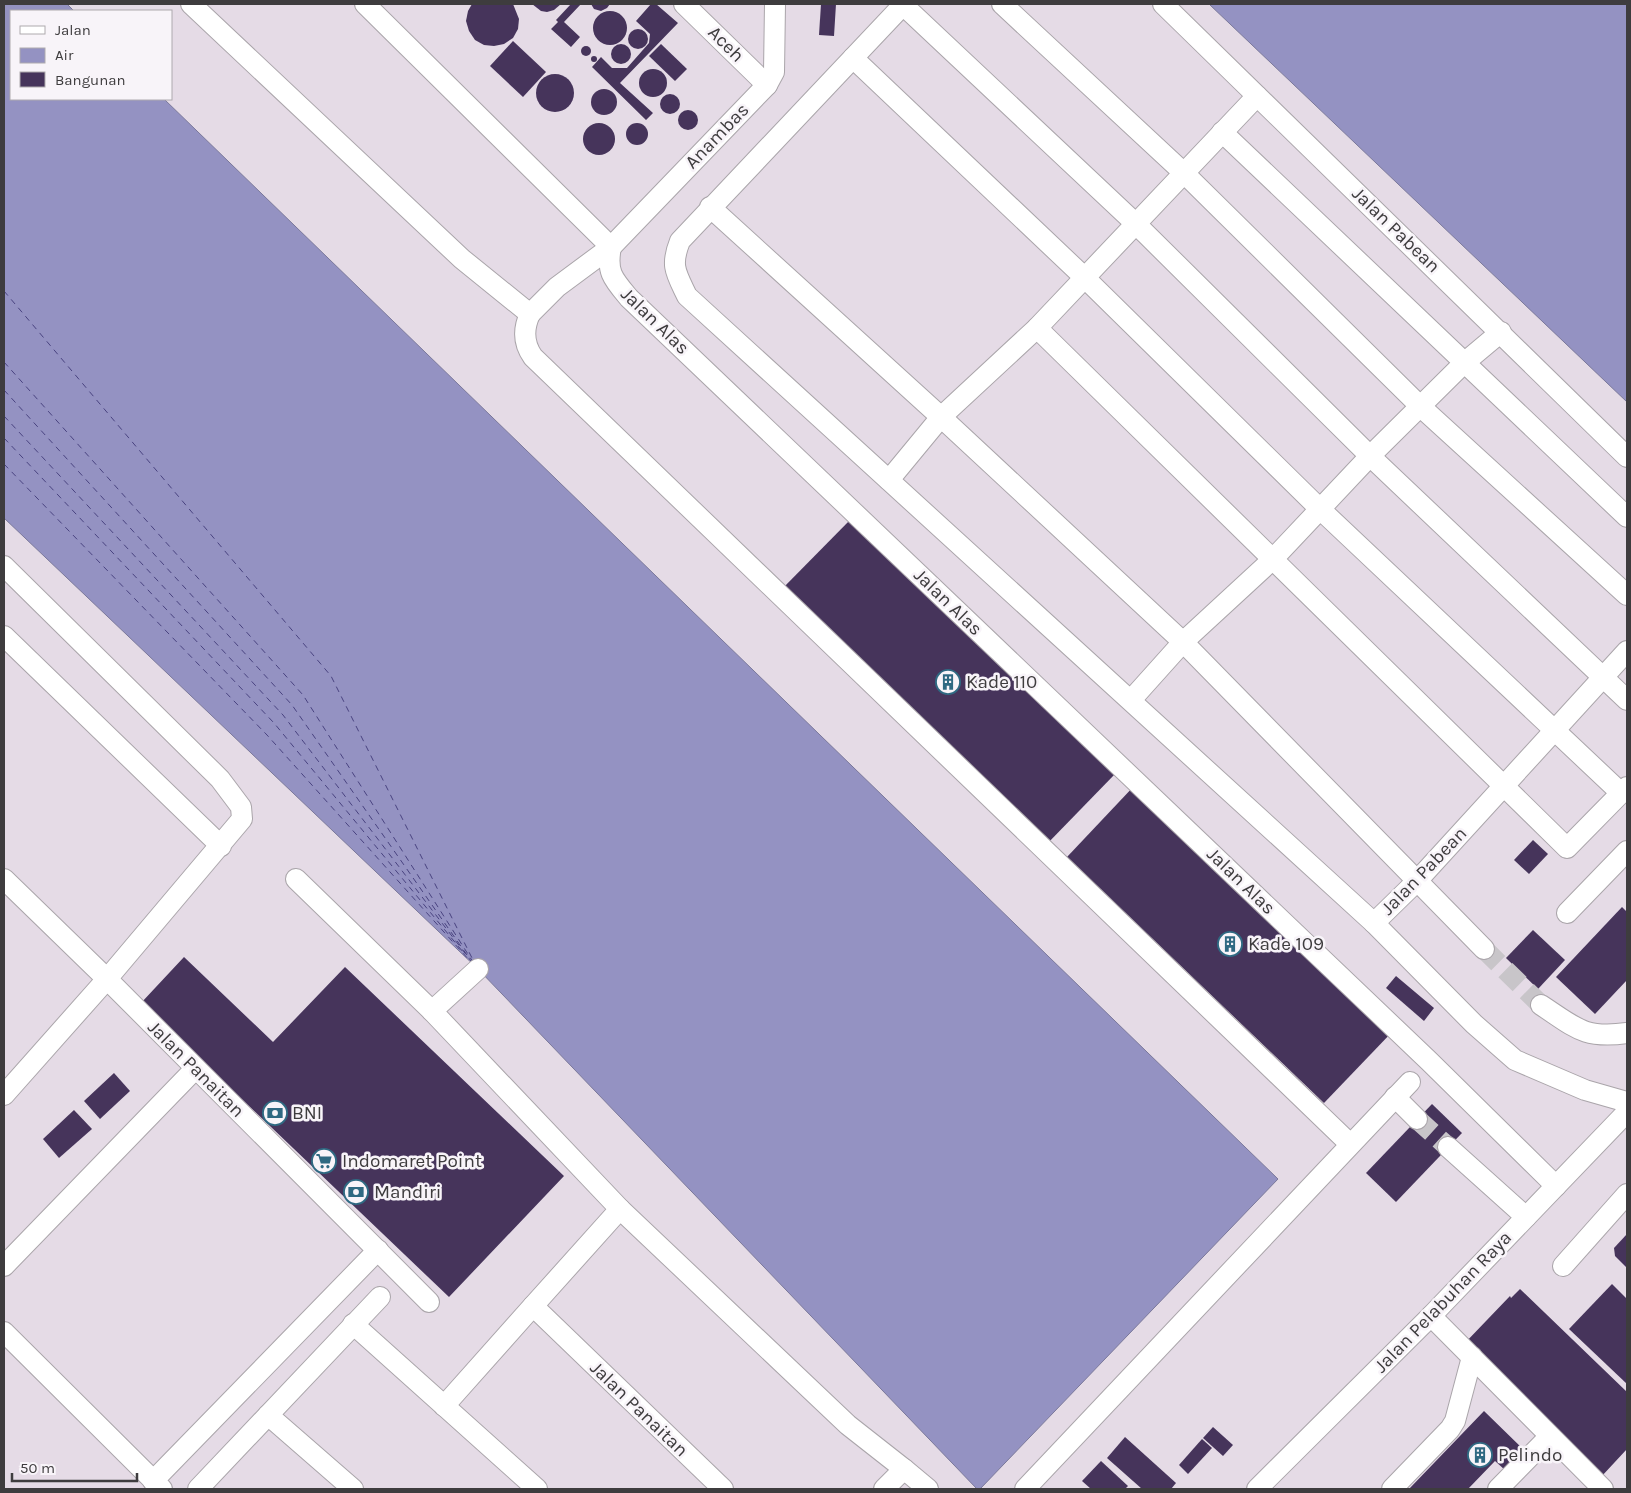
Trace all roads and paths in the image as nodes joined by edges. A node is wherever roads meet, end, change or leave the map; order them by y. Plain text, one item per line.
1 (191, 4) edge
2 (365, 4) edge
3 (684, 4) edge
4 (775, 4) edge
5 (903, 4) edge
6 (1002, 4) edge
7 (1163, 4) edge
8 (853, 58) junction
9 (766, 85) junction
10 (1257, 96) junction
11 (1222, 132) junction
12 (1185, 174) junction
13 (710, 207) junction
14 (1135, 223) junction
15 (611, 247) junction
16 (1084, 277) junction
17 (530, 314) junction
18 (1037, 328) junction
19 (1501, 332) junction
20 (1464, 363) junction
21 (1421, 406) junction
22 (942, 417) junction
23 (1370, 456) junction
24 (1627, 457) edge
25 (889, 480) junction
26 (1320, 510) junction
27 (1627, 517) edge
28 (1273, 559) junction
29 (4, 566) edge
30 (1627, 595) edge
31 (4, 636) edge
32 (1183, 642) junction
33 (1627, 651) edge
34 (1603, 677) junction
35 (1131, 700) junction
36 (1627, 700) edge
37 (1555, 731) junction
38 (1504, 785) junction
39 (1624, 790) edge
40 (221, 846) junction
41 (1627, 852) edge
42 (4, 879) edge
43 (296, 879) dead end
44 (1416, 882) junction
45 (1567, 913) dead end
46 (1374, 923) junction
47 (1484, 949) tunnel mouth
48 (478, 970) dead end
49 (107, 979) junction
50 (1541, 1004) tunnel mouth
51 (432, 1011) junction
52 (1627, 1033) edge
53 (195, 1069) junction
54 (1410, 1082) dead end
55 (4, 1095) edge
56 (1395, 1097) junction
57 (1627, 1102) edge
58 (1627, 1112) edge
59 (1417, 1119) tunnel mouth
60 (1350, 1144) junction
61 (1448, 1147) tunnel mouth
62 (1556, 1186) junction
63 (1627, 1194) edge
64 (620, 1209) junction
65 (1526, 1217) junction
66 (378, 1250) junction
67 (4, 1266) edge
68 (1563, 1266) dead end
69 (380, 1297) dead end
70 (429, 1302) dead end
71 (533, 1306) junction
72 (1431, 1316) junction
73 (353, 1324) junction
74 (4, 1332) edge
75 (1472, 1357) junction
76 (444, 1406) junction
77 (268, 1415) junction
78 (1549, 1437) junction
79 (904, 1469) junction
80 (158, 1485) edge
81 (1266, 1486) edge
82 (1601, 1488) edge
83 (198, 1489) edge
84 (353, 1489) edge
85 (537, 1489) edge
86 (722, 1489) edge
87 (884, 1489) edge
88 (928, 1489) edge
89 (1025, 1489) edge
90 (1392, 1489) edge
91 (1498, 1489) edge

1 - 17 street
2 - 15 street
3 - 9 street, Aceh
4 - 9 street, Anambas
5 - 8 street
5 - 14 street
6 - 12 street
7 - 10 street, Jalan Pabean
8 - 13 street
8 - 16 street
9 - 15 street, Anambas
10 - 11 street
10 - 19 street, Jalan Pabean
11 - 12 street
11 - 20 street
12 - 14 street
12 - 21 street
13 - 22 street
13 - 25 street
14 - 16 street
14 - 23 street
15 - 17 street, Anambas
15 - 62 street, Jalan Alas
16 - 18 street
16 - 26 street
17 - 60 street
18 - 22 street
18 - 28 street
19 - 20 street
19 - 24 street, Jalan Pabean
20 - 21 street
20 - 27 street
21 - 23 street
21 - 30 street
22 - 25 street
22 - 32 street
23 - 26 street
23 - 34 street
25 - 35 street
26 - 28 street
26 - 37 street
28 - 32 street
28 - 38 street
29 - 40 street
31 - 40 street
32 - 35 street
32 - 44 street
33 - 34 street, Jalan Pabean
34 - 36 street
34 - 37 street, Jalan Pabean
35 - 46 street
37 - 38 street, Jalan Pabean
37 - 39 street
38 - 39 street
38 - 44 street, Jalan Pabean
40 - 49 street
41 - 45 street
42 - 49 street, Jalan Panaitan
43 - 51 street
44 - 46 street, Jalan Pabean
44 - 47 street
46 - 57 street, Jalan Pabean
48 - 51 street
49 - 53 street, Jalan Panaitan
49 - 55 street
50 - 52 street
51 - 64 street
53 - 66 street, Jalan Panaitan
53 - 67 street
54 - 56 street
56 - 59 street
56 - 60 street
58 - 62 street, Jalan Pelabuhan Raya
60 - 89 street
61 - 65 street
62 - 65 street, Jalan Pelabuhan Raya
63 - 68 street
64 - 71 street
64 - 79 street
65 - 72 street, Jalan Pelabuhan Raya
66 - 70 street, Jalan Panaitan
66 - 80 street
69 - 73 street
71 - 76 street
71 - 86 street, Jalan Panaitan
72 - 75 street
72 - 81 street, Jalan Pelabuhan Raya
73 - 76 street
73 - 77 street
74 - 80 street
75 - 78 street
75 - 90 street
76 - 85 street
77 - 83 street
77 - 84 street
78 - 82 street
78 - 91 street
79 - 87 street
79 - 88 street

